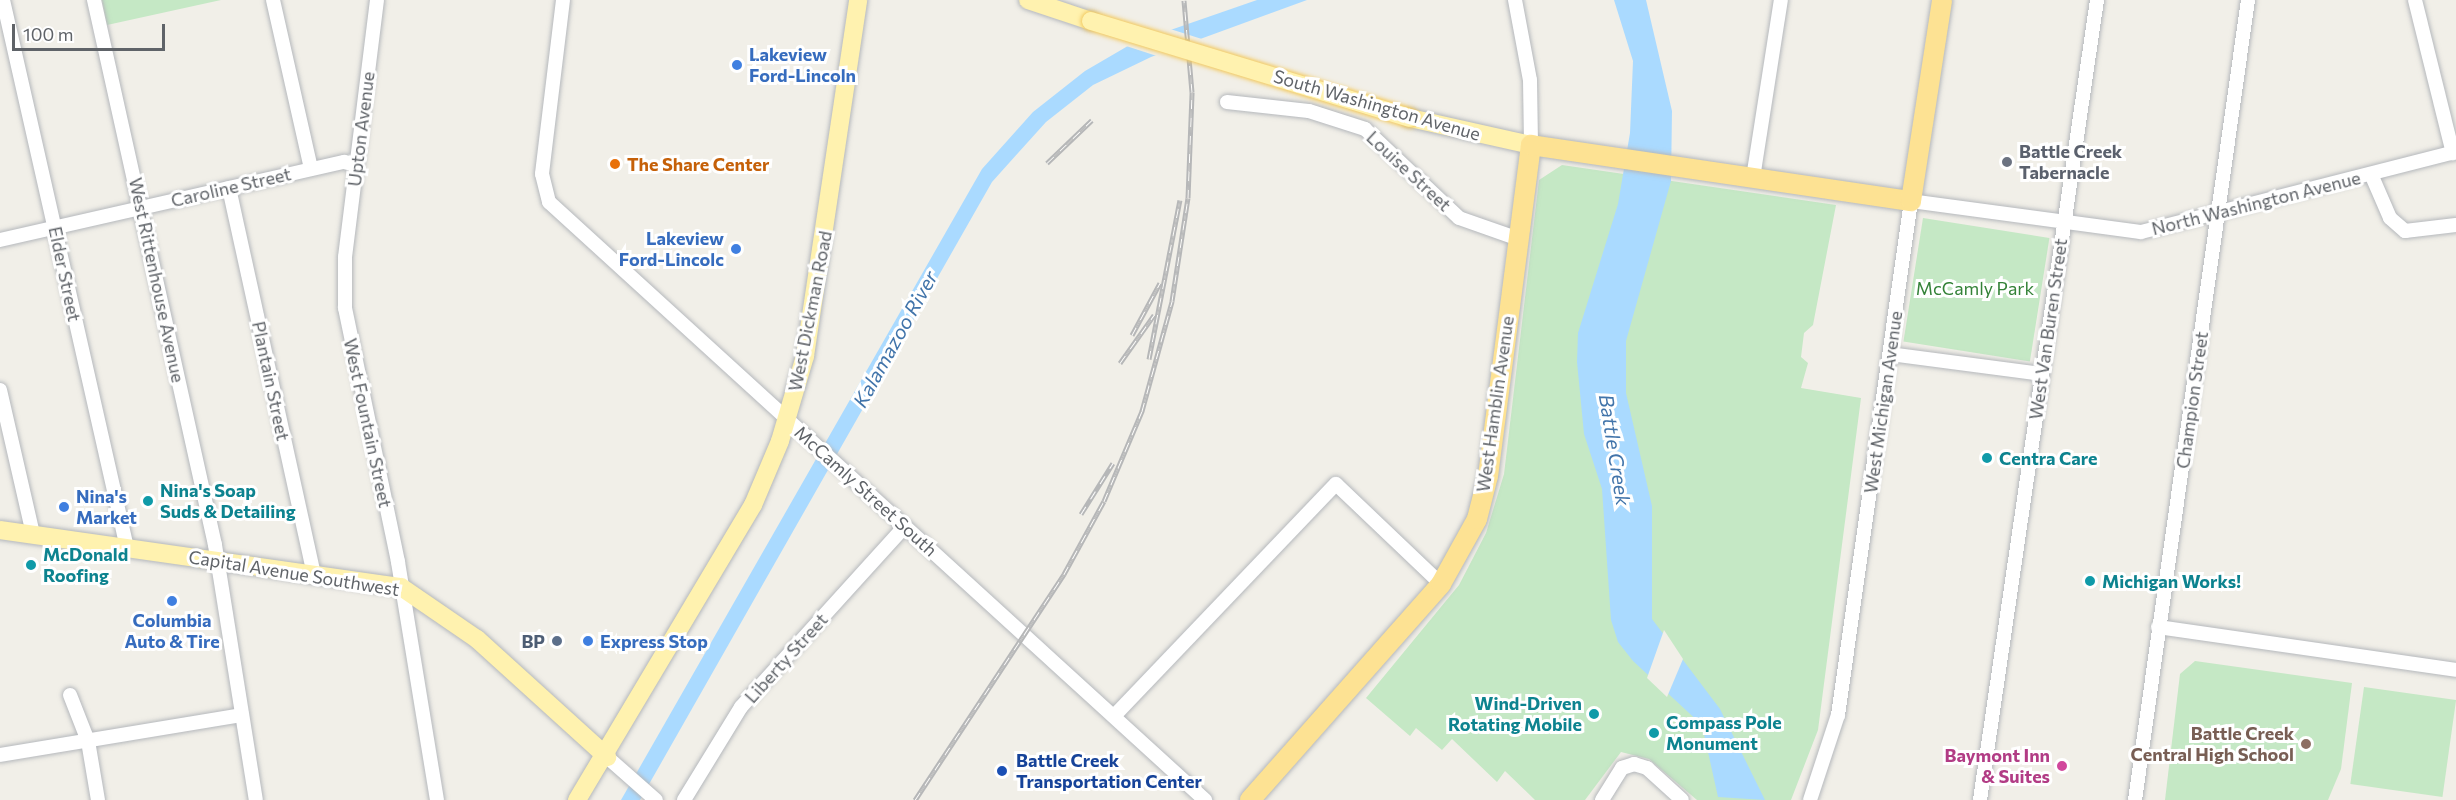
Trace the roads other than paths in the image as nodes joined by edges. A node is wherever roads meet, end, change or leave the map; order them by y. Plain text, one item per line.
1 (3, 0) edge
2 (94, 0) edge
3 (273, 0) edge
4 (377, 0) edge
5 (563, 0) edge
6 (858, 0) edge
7 (1028, 0) edge
8 (1515, 0) edge
9 (1781, 0) edge
10 (1942, 0) edge
11 (2097, 0) edge
12 (2248, 0) edge
13 (2415, 0) edge
14 (1227, 102) dead end
15 (1531, 145) junction
16 (2455, 152) edge
17 (356, 165) junction
18 (311, 169) junction
19 (2372, 174) junction
20 (1753, 178) junction
21 (229, 188) junction
22 (1911, 201) junction
23 (141, 208) junction
24 (2218, 215) junction
25 (2064, 222) junction
26 (2456, 225) edge
27 (55, 227) junction
28 (1516, 238) junction
29 (0, 240) edge
30 (345, 257) joint
31 (1890, 354) junction
32 (2042, 374) junction
33 (0, 390) edge
34 (786, 419) junction
35 (904, 527) junction
36 (0, 530) edge
37 (33, 534) junction
38 (127, 548) junction
39 (217, 560) junction
40 (314, 573) junction
41 (1440, 584) junction
42 (401, 587) junction
43 (2158, 627) junction
44 (2456, 670) edge
45 (70, 695) dead end
46 (242, 715) junction
47 (1114, 716) junction
48 (88, 741) junction
49 (0, 755) edge
50 (607, 757) junction
51 (655, 799) edge
52 (98, 800) edge
53 (256, 800) edge
54 (437, 800) edge
55 (577, 800) edge
56 (684, 800) edge
57 (1205, 800) edge
58 (1250, 800) edge
59 (1602, 800) edge
60 (1682, 800) edge
61 (1810, 800) edge
62 (1980, 800) edge
63 (2135, 800) edge

1 - 27 street, Elder Street
2 - 23 street, West Rittenhouse Avenue
3 - 18 street
4 - 17 street, Upton Avenue
5 - 34 street, McCamly Street South
6 - 34 main road, West Dickman Road
7 - 15 main road, South Washington Avenue, bridge
8 - 15 street, West Hamblin Avenue
9 - 20 street
10 - 22 highway, West Michigan Avenue
11 - 25 street, West Van Buren Street
12 - 24 street, Champion Street
13 - 16 street
14 - 28 street, Louise Street
15 - 20 highway, South Washington Avenue
15 - 28 highway, West Hamblin Avenue
16 - 19 street, North Washington Avenue
17 - 18 street, Caroline Street
17 - 30 street, Upton Avenue
18 - 21 street, Caroline Street
19 - 24 street, North Washington Avenue
19 - 26 street
20 - 22 highway, South Washington Avenue
21 - 23 street, Caroline Street
21 - 40 street, Plantain Street
22 - 25 street, North Washington Avenue
22 - 31 street, West Michigan Avenue
23 - 27 street, Caroline Street
23 - 39 street, West Rittenhouse Avenue
24 - 25 street, North Washington Avenue
24 - 43 street, Champion Street
25 - 32 street, West Van Buren Street
27 - 29 street, Caroline Street
27 - 38 street, Elder Street
28 - 41 highway, West Hamblin Avenue
30 - 42 street, West Fountain Street
31 - 32 street
31 - 61 street, West Michigan Avenue
32 - 62 street, West Van Buren Street
33 - 37 street
34 - 35 street, McCamly Street South
34 - 50 main road, West Dickman Road
35 - 47 street, McCamly Street South
35 - 56 street, Liberty Street
36 - 37 main road, Capital Avenue Southwest
37 - 38 main road, Capital Avenue Southwest
38 - 39 main road, Capital Avenue Southwest
39 - 40 main road, Capital Avenue Southwest
39 - 46 street, West Rittenhouse Avenue
40 - 42 main road, Capital Avenue Southwest
41 - 47 street
41 - 58 highway, West Hamblin Avenue
42 - 50 main road, Capital Avenue Southwest
42 - 54 street, West Fountain Street
43 - 44 street
43 - 63 street, Champion Street
45 - 48 street
46 - 48 street
46 - 53 street, West Rittenhouse Avenue
47 - 57 street, McCamly Street South
48 - 49 street
48 - 52 street
50 - 51 street, Capital Avenue Southwest
50 - 55 main road, West Dickman Road
59 - 60 street

